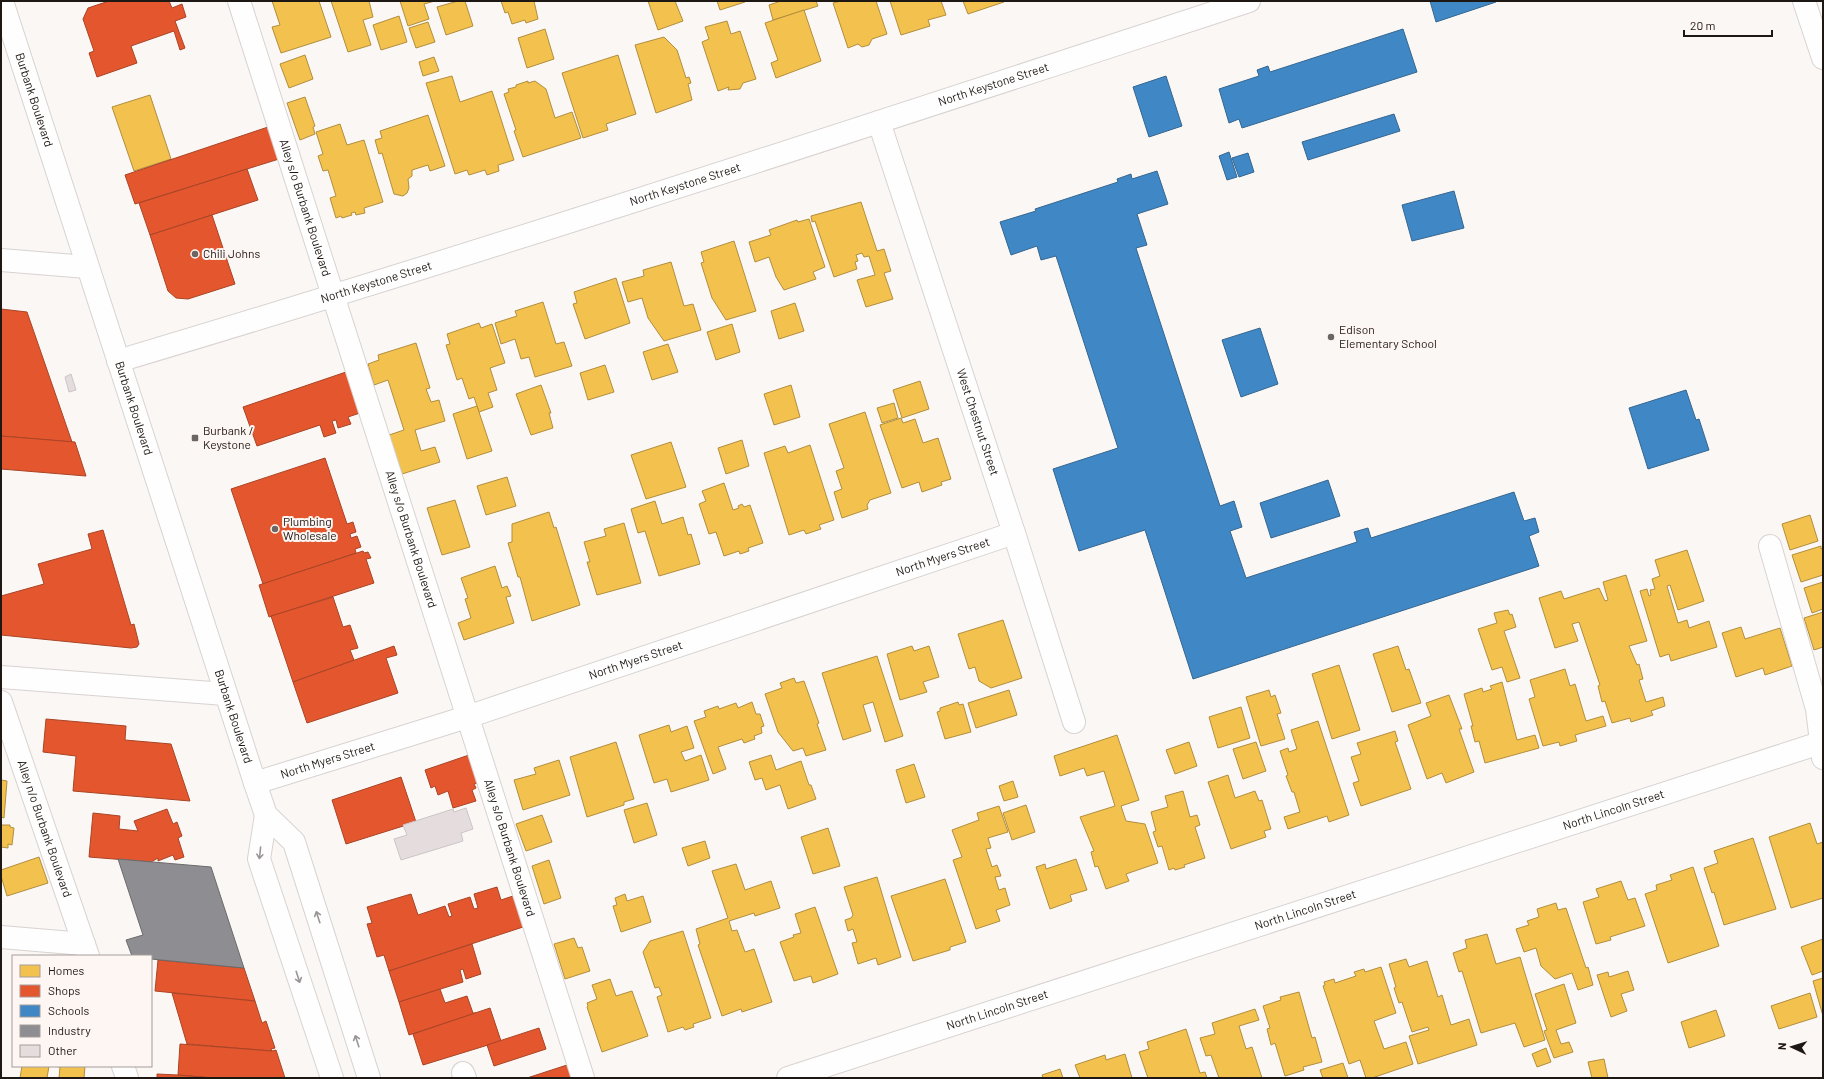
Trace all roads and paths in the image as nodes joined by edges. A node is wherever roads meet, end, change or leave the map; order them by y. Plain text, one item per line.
1 (2, 1) edge
2 (239, 1) edge
3 (1249, 1) edge
4 (1804, 1) edge
5 (1823, 58) edge
6 (879, 122) junction
7 (1, 260) edge
8 (88, 267) junction
9 (334, 296) junction
10 (118, 361) junction
11 (1014, 533) junction
12 (1770, 546) dead end
13 (1, 677) edge
14 (225, 694) junction
15 (1, 702) edge
16 (468, 717) junction
17 (1074, 722) dead end
18 (1822, 747) edge
19 (255, 783) junction
20 (266, 815) junction
21 (1, 937) edge
22 (86, 950) edge
23 (123, 1067) edge
24 (126, 1078) edge
25 (332, 1078) edge
26 (369, 1078) edge
27 (584, 1078) edge
28 (788, 1078) edge

1 - 8 street, Burbank Boulevard
2 - 9 street, Alley s/o Burbank Boulevard
3 - 6 street, North Keystone Street
4 - 5 street
6 - 9 street, North Keystone Street
6 - 11 street, West Chestnut Street
7 - 8 street
8 - 10 street, Burbank Boulevard
9 - 10 street, North Keystone Street
9 - 16 street, Alley s/o Burbank Boulevard
10 - 14 street, Burbank Boulevard
11 - 16 street, North Myers Street
11 - 17 street, West Chestnut Street
12 - 18 street
13 - 14 street
14 - 19 street, Burbank Boulevard
15 - 22 street, Alley n/o Burbank Boulevard
16 - 19 street, North Myers Street
16 - 27 street, Alley s/o Burbank Boulevard
18 - 28 street, North Lincoln Street
19 - 20 street, Burbank Boulevard
20 -> 25 street, Burbank Boulevard
26 -> 20 street, Burbank Boulevard
21 - 22 street
23 - 24 street

